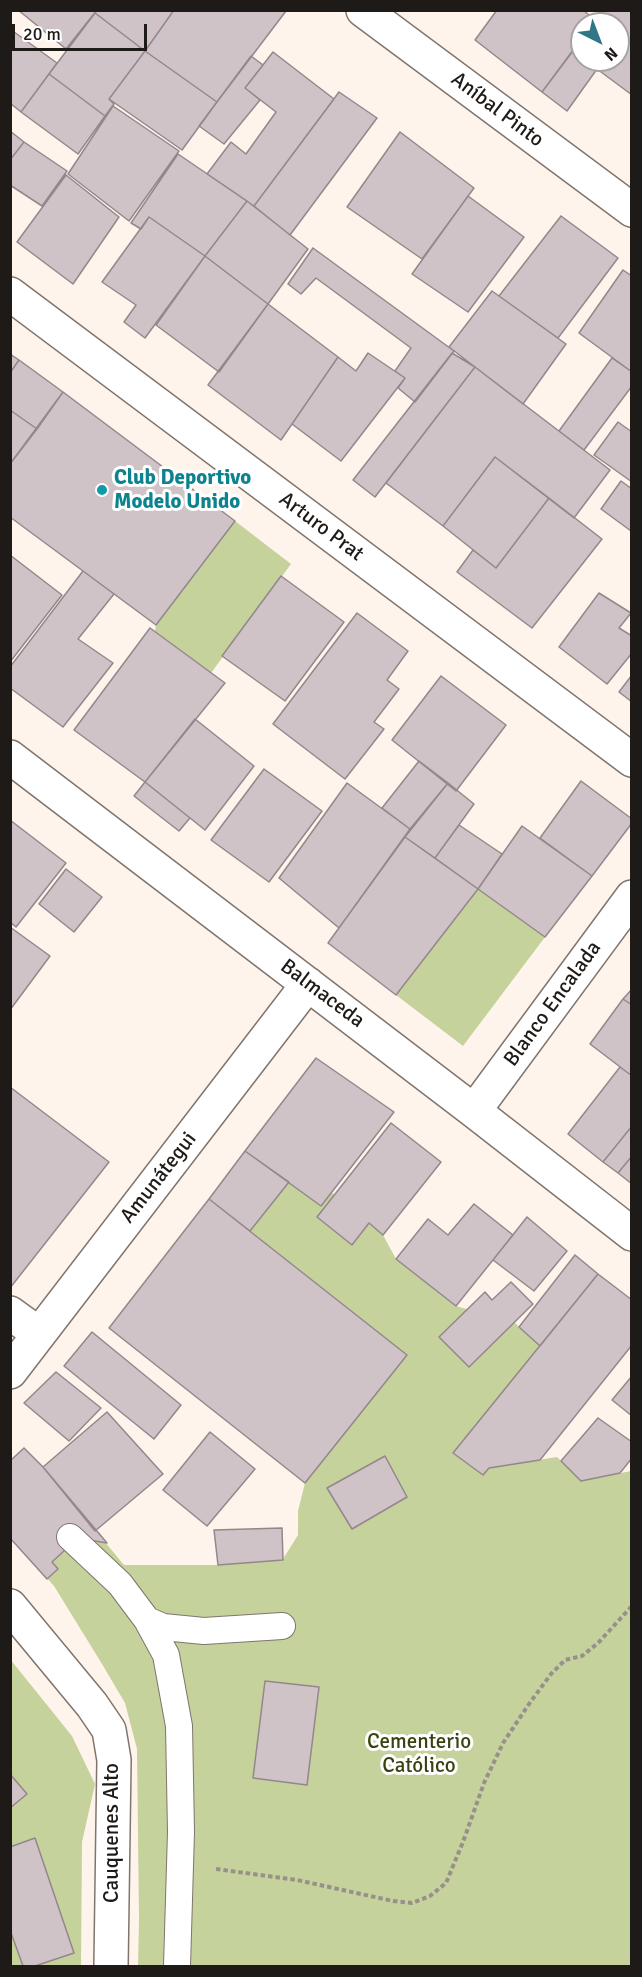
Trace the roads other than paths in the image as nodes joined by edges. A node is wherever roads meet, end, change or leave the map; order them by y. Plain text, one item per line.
1 (363, 10) edge
2 (632, 210) edge
3 (10, 294) edge
4 (10, 757) edge
5 (632, 760) edge
6 (632, 897) edge
7 (308, 984) junction
8 (474, 1111) junction
9 (632, 1234) edge
10 (10, 1313) edge
11 (39, 1334) junction
12 (10, 1372) edge
13 (70, 1537) dead end
14 (10, 1606) edge
15 (147, 1620) junction
16 (282, 1626) dead end
17 (111, 1966) edge
18 (177, 1966) edge

1 - 2 street, Aníbal Pinto
3 - 5 street, Arturo Prat
4 - 7 street, Balmaceda
6 - 8 street, Blanco Encalada
7 - 8 street, Balmaceda
7 - 11 street, Amunátegui
8 - 9 street, Balmaceda
10 - 11 street
11 - 12 street, Amunátegui
13 - 15 lane
14 - 17 street, Cauquenes Alto
15 - 16 lane
15 - 18 lane

